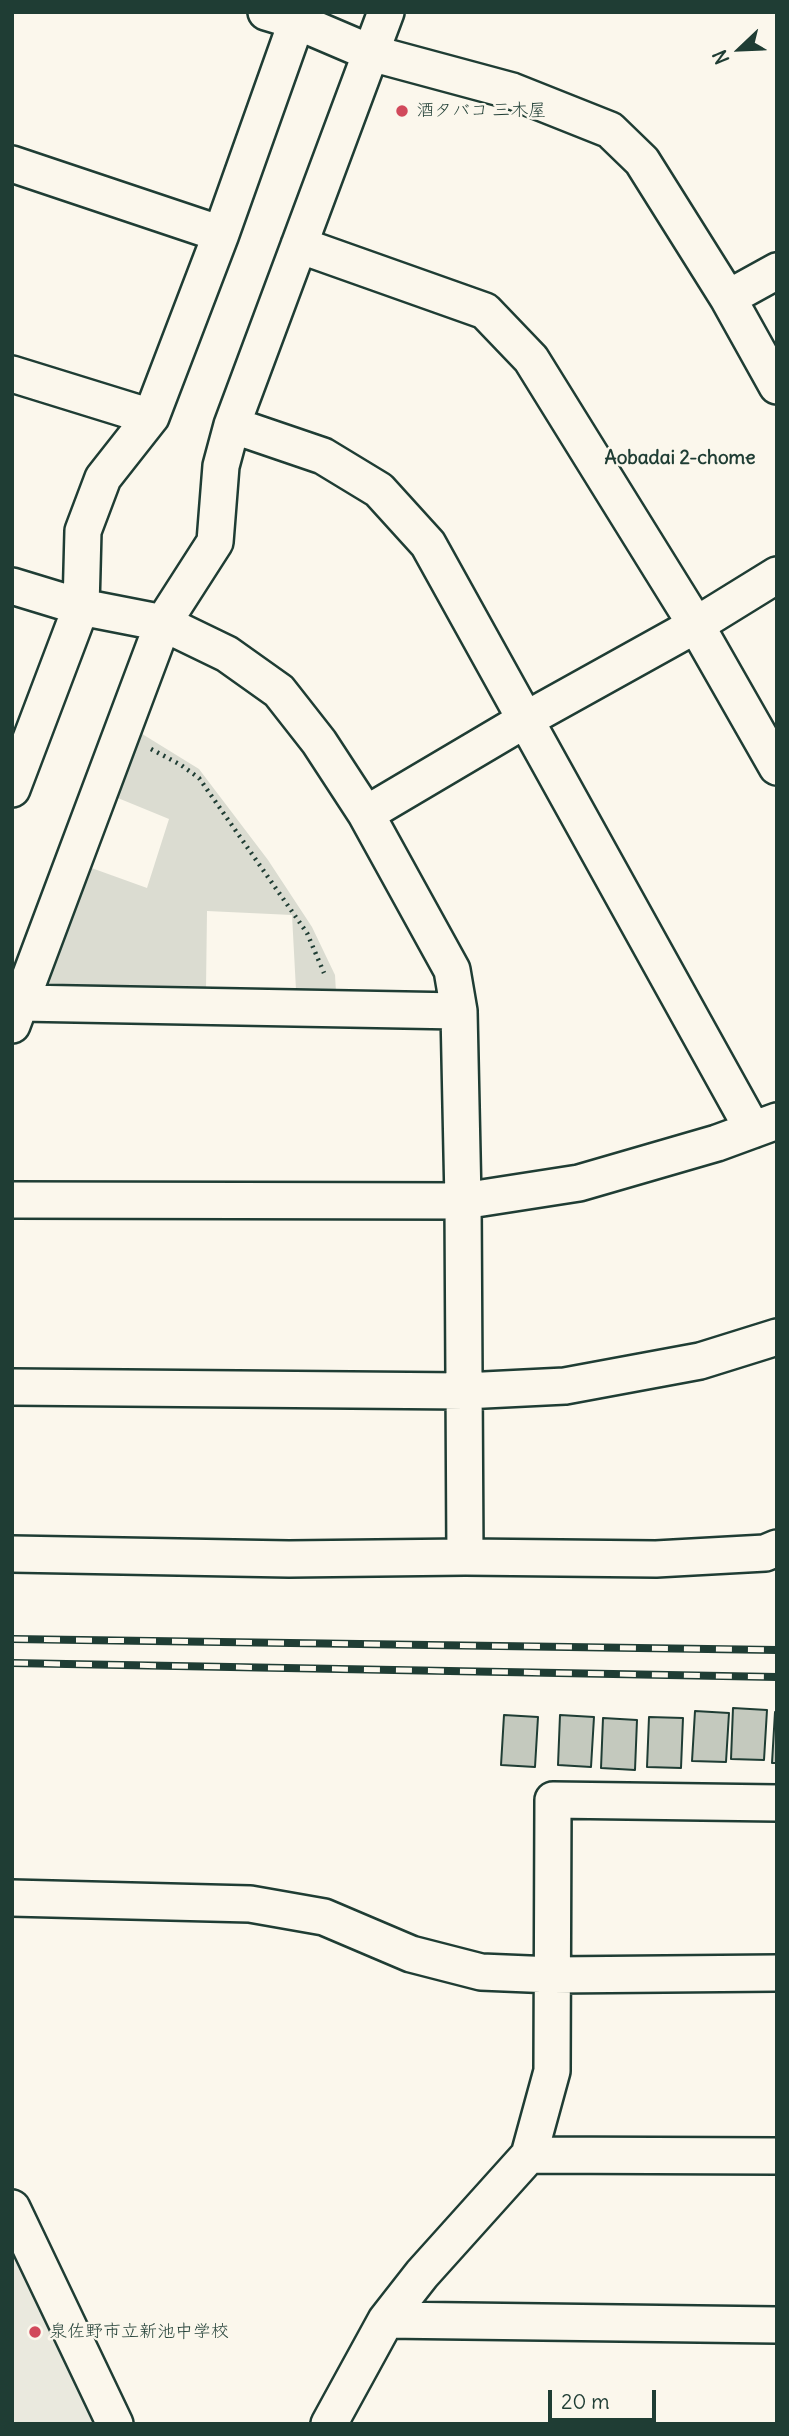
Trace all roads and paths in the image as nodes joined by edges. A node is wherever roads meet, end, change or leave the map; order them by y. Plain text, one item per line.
1 (386, 12) edge
2 (287, 15) edge
3 (371, 52) junction
4 (12, 164) edge
5 (221, 234) junction
6 (299, 245) junction
7 (777, 271) edge
8 (728, 298) junction
9 (12, 374) edge
10 (777, 386) edge
11 (151, 417) junction
12 (232, 425) junction
13 (777, 575) edge
14 (12, 586) edge
15 (81, 607) junction
16 (163, 623) junction
17 (696, 625) junction
18 (525, 720) junction
19 (122, 733) junction
20 (777, 766) edge
21 (12, 789) edge
22 (366, 814) junction
23 (326, 978) dead end
24 (459, 1011) junction
25 (17, 1014) edge
26 (765, 1125) edge
27 (12, 1200) edge
28 (463, 1202) junction
29 (777, 1338) edge
30 (12, 1387) edge
31 (464, 1391) junction
32 (773, 1552) edge
33 (12, 1554) edge
34 (465, 1557) junction
35 (777, 1802) edge
36 (12, 1898) edge
37 (777, 1973) edge
38 (553, 1975) junction
39 (529, 2155) junction
40 (777, 2156) edge
41 (12, 2208) edge
42 (386, 2320) junction
43 (777, 2325) edge
44 (115, 2424) edge
45 (329, 2424) edge

1 - 3 street
2 - 3 street
2 - 5 street
3 - 6 street
3 - 8 street
4 - 5 street
5 - 11 street
6 - 12 street
6 - 17 street
7 - 8 street
8 - 10 street
9 - 11 street
11 - 15 street
12 - 16 street
12 - 18 street
13 - 17 street
14 - 15 street
15 - 16 street
15 - 21 street
16 - 19 street
16 - 22 street
17 - 18 street
17 - 20 street
18 - 22 street
18 - 26 street
19 - 23 path
19 - 25 street
22 - 24 street
24 - 25 street
24 - 28 street
26 - 28 street
27 - 28 street
28 - 31 street
29 - 31 street
30 - 31 street
31 - 34 street
32 - 34 street
33 - 34 street
35 - 38 street
36 - 38 street
37 - 38 street
38 - 39 street
39 - 40 street
39 - 42 street
41 - 44 street
42 - 43 street
42 - 45 street

